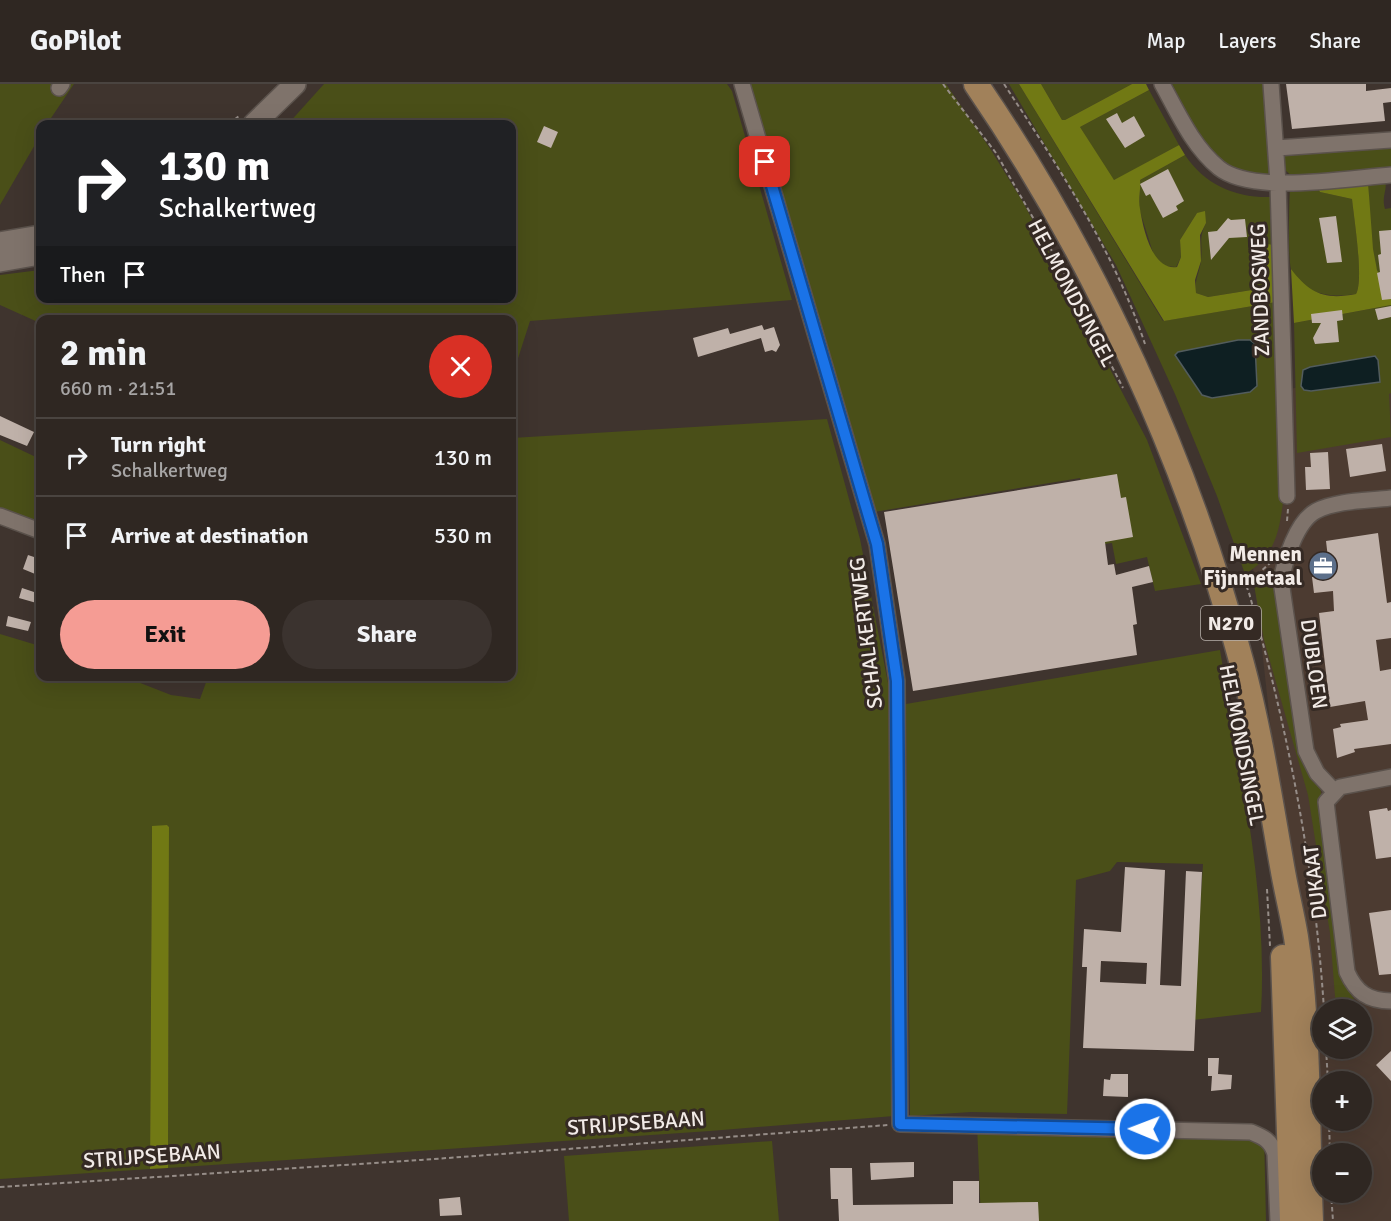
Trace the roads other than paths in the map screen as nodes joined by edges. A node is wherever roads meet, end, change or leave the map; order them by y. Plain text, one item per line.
1 (295, 84) edge
2 (742, 84) edge
3 (1162, 84) edge
4 (1271, 84) edge
5 (976, 85) edge
6 (258, 120) edge
7 (1391, 140) edge
8 (1277, 148) junction
9 (1391, 175) edge
10 (1278, 183) junction
11 (36, 237) edge
12 (0, 243) edge
13 (36, 255) edge
14 (0, 261) edge
15 (1287, 496) road end
16 (1391, 498) edge
17 (0, 516) edge
18 (36, 530) edge
19 (1391, 777) edge
20 (1335, 792) junction
21 (1281, 865) junction
22 (1391, 1001) edge
23 (1278, 1221) edge
24 (1293, 1221) edge
25 (1311, 1221) edge

1 - 6 main road
2 - 23 street, SCHALKERTWEG
3 - 10 street
4 - 8 street, ZANDBOSWEG
5 - 21 main road, HELMONDSINGEL / N270
7 - 8 street
8 - 10 street, ZANDBOSWEG
9 - 10 street
10 - 15 street, ZANDBOSWEG
11 - 12 main road
13 - 14 main road
16 - 20 street, DUBLOEN
17 - 18 street
19 - 20 street
20 - 22 street, DUKAAT
21 - 24 main road, HELMONDSINGEL / N270
21 - 25 main road, HELMONDSINGEL / N270

